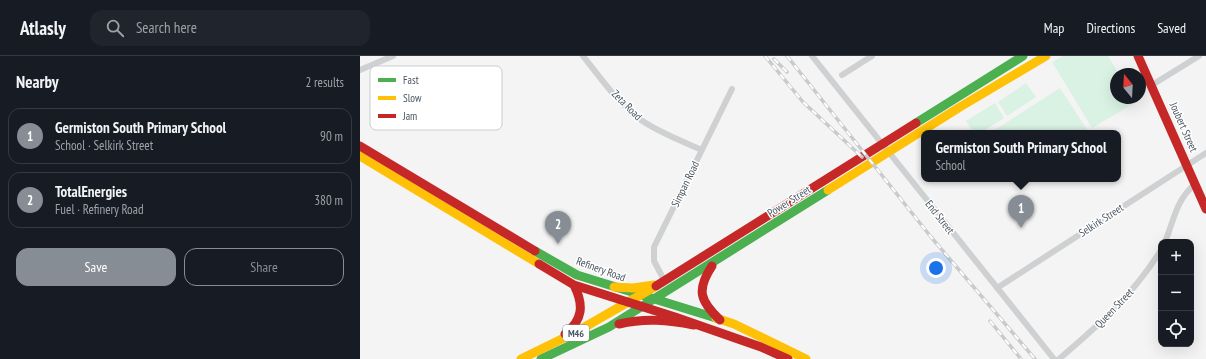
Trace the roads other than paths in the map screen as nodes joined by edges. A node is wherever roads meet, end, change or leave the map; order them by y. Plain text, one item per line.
1 (393, 56) edge
2 (584, 56) edge
3 (812, 56) edge
4 (872, 56) edge
5 (1023, 56) edge
6 (1046, 56) edge
7 (1138, 56) edge
8 (1199, 56) edge
9 (360, 70) edge
10 (842, 75) dead end
11 (1152, 85) junction
12 (732, 89) dead end
13 (921, 130) edge
14 (922, 130) edge
15 (360, 146) edge
16 (702, 150) junction
17 (1206, 153) edge
18 (367, 157) edge
19 (1187, 165) junction
20 (1195, 184) junction
21 (446, 203) junction
22 (799, 204) junction
23 (1206, 209) edge
24 (1166, 239) edge
25 (1158, 255) edge
26 (716, 262) junction
27 (661, 282) junction
28 (574, 285) junction
29 (614, 287) junction
30 (997, 288) junction
31 (640, 295) junction
32 (653, 299) junction
33 (629, 302) junction
34 (642, 306) junction
35 (720, 320) junction
36 (694, 325) junction
37 (609, 327) junction
38 (540, 355) edge
39 (521, 359) edge
40 (788, 359) edge
41 (806, 359) edge
42 (1054, 359) edge
43 (1059, 359) edge

1 - 9 street
2 - 16 street, Zeta Road
3 - 30 street, End Street
4 - 10 street
5 - 22 main road, Power Street
6 - 14 main road, Power Street
7 - 11 main road, Joubert Street
8 - 11 street
11 - 19 main road, Joubert Street
12 - 16 street, Simpan Road
13 - 22 main road, Power Street
15 - 18 main road, Refinery Road
16 - 27 street, Simpan Road
17 - 19 street, Selkirk Street
18 - 21 main road, Refinery Road
19 - 20 main road, Joubert Street
19 - 30 street, Selkirk Street
20 - 23 main road, Joubert Street
20 - 24 street
21 - 28 main road, Refinery Road
21 - 29 main road, Refinery Road
22 - 26 main road, Power Street
22 - 27 main road, Power Street
25 - 43 street, Queen Street
26 - 32 main road, Power Street / M46
26 - 35 main road
27 - 29 main road
27 - 31 main road, Power Street / M46
28 - 33 main road, Refinery Road
28 - 38 main road
29 - 31 main road, Refinery Road
30 - 42 street, End Street
31 - 32 main road, Refinery Road
31 - 33 main road, Power Street / M46
32 - 34 main road, Power Street / M46
32 - 35 main road, Refinery Road
33 - 34 main road, Refinery Road
33 - 38 main road, Power Street / M46
34 - 36 main road, Refinery Road
34 - 37 main road, Power Street / M46
35 - 41 main road, Refinery Road
36 - 37 main road
36 - 40 main road, Refinery Road
37 - 38 main road, Power Street / M46
38 - 39 main road, Power Street / M46

